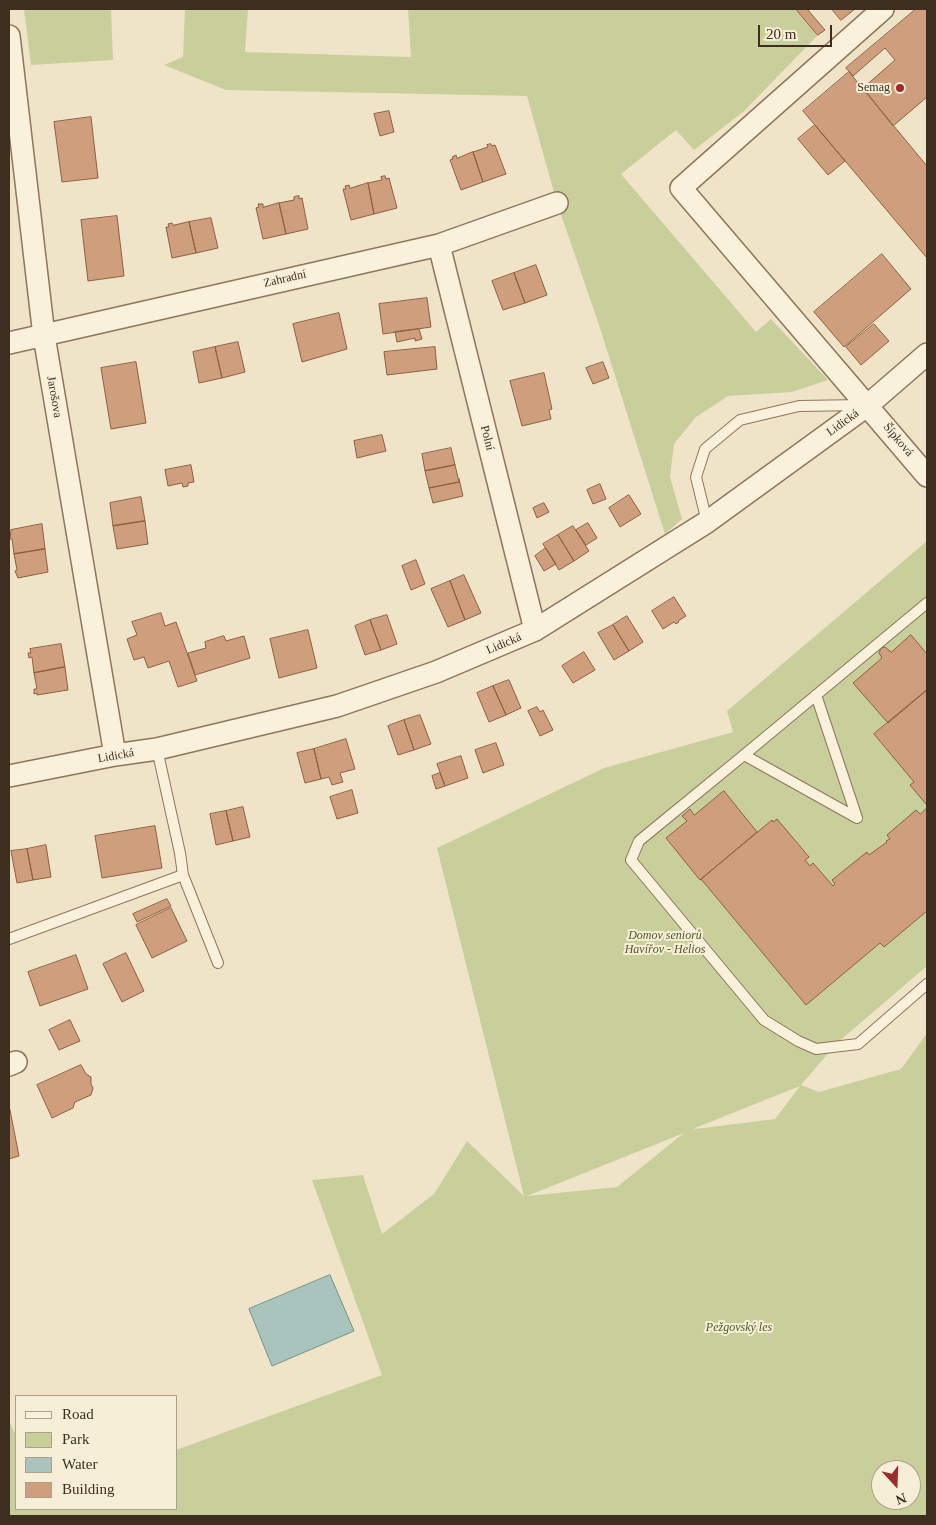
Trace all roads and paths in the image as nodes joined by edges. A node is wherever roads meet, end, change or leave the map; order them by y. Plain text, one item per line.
1 (883, 9) edge
2 (9, 36) edge
3 (557, 203) dead end
4 (439, 245) junction
5 (44, 336) junction
6 (9, 343) edge
7 (927, 354) edge
8 (868, 405) junction
9 (927, 476) edge
10 (707, 522) junction
11 (927, 603) edge
12 (536, 630) junction
13 (816, 695) junction
14 (157, 749) junction
15 (115, 755) junction
16 (744, 756) junction
17 (9, 776) edge
18 (183, 875) junction
19 (9, 939) edge
20 (218, 963) dead end
21 (927, 984) edge

1 - 8 street, Šípková
2 - 5 street, Jarošova
3 - 4 street, Zahradní
4 - 5 street, Zahradní
4 - 12 street, Polní
5 - 6 street, Zahradní
5 - 15 street, Jarošova
7 - 8 street, Lidická
8 - 9 street, Šípková
8 - 10 street, Lidická
8 - 10 lane
10 - 12 street, Lidická
11 - 13 lane
12 - 14 street, Lidická
13 - 16 lane
13 - 16 lane
14 - 15 street, Lidická
14 - 18 lane
15 - 17 street, Lidická
16 - 21 lane
18 - 19 lane
18 - 20 lane

